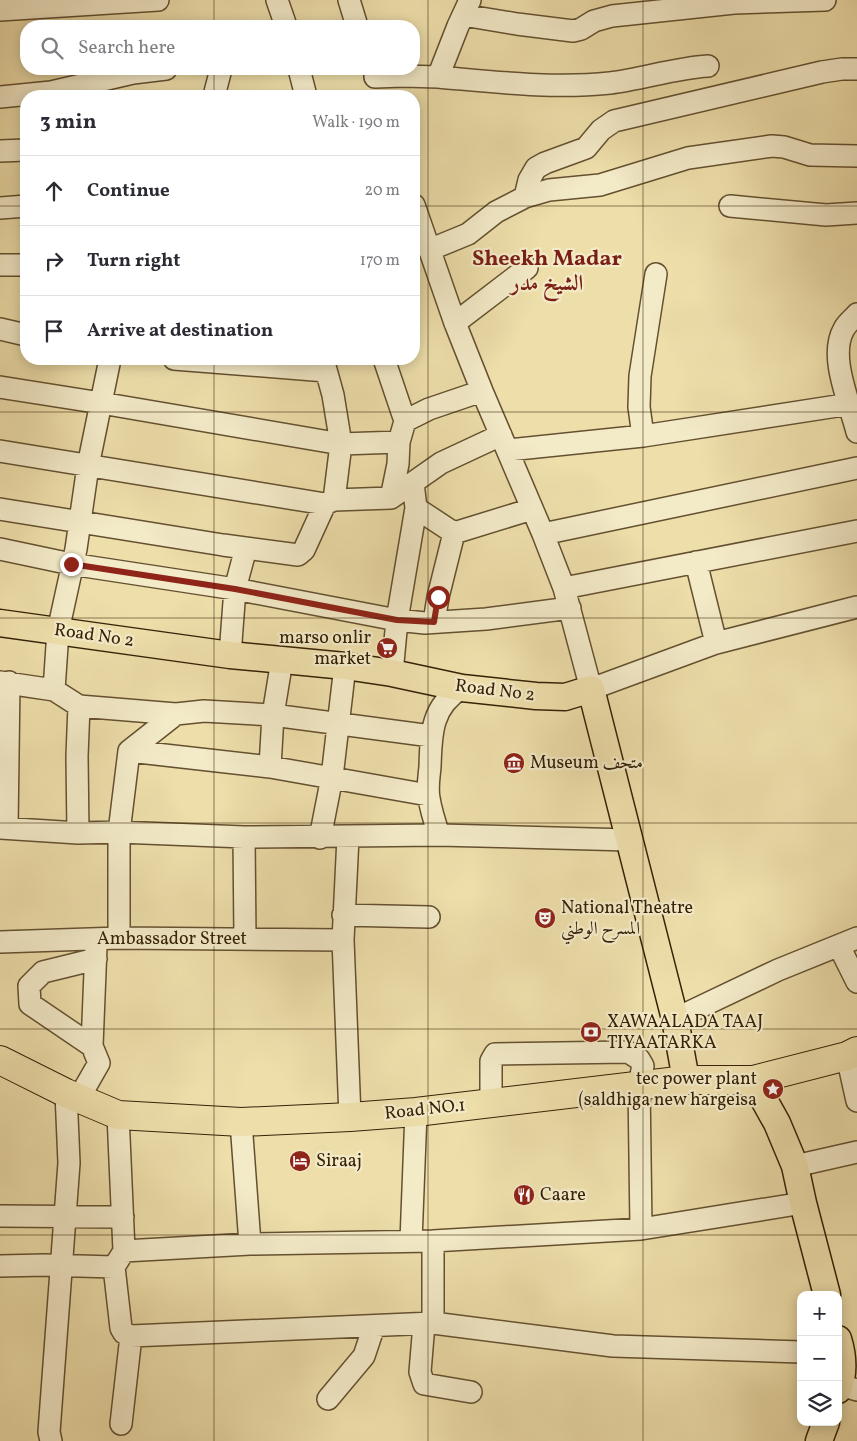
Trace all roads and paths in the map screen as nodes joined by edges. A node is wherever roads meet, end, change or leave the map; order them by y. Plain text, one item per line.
1 (158, 0) edge
2 (276, 0) edge
3 (348, 0) edge
4 (825, 0) edge
5 (466, 8) edge
6 (0, 10) edge
7 (284, 20) edge
8 (355, 20) edge
9 (708, 66) dead end
10 (857, 69) edge
11 (124, 75) edge
12 (219, 75) edge
13 (301, 75) edge
14 (438, 77) junction
15 (375, 81) edge
16 (60, 90) edge
17 (216, 90) edge
18 (304, 90) edge
19 (20, 95) edge
20 (0, 97) edge
21 (20, 150) edge
22 (0, 151) edge
23 (857, 156) edge
24 (525, 197) junction
25 (20, 206) edge
26 (730, 206) dead end
27 (0, 208) edge
28 (857, 213) edge
29 (420, 223) edge
30 (429, 250) junction
31 (0, 265) edge
32 (20, 265) edge
33 (527, 268) dead end
34 (656, 274) dead end
35 (857, 314) edge
36 (455, 323) junction
37 (0, 329) edge
38 (20, 334) edge
39 (109, 365) edge
40 (325, 365) edge
41 (386, 365) edge
42 (0, 387) edge
43 (482, 391) junction
44 (101, 403) junction
45 (850, 404) junction
46 (405, 421) junction
47 (857, 432) edge
48 (643, 436) junction
49 (399, 442) junction
50 (504, 443) junction
51 (341, 444) junction
52 (0, 452) edge
53 (88, 466) junction
54 (857, 468) edge
55 (413, 483) junction
56 (391, 498) junction
57 (330, 502) junction
58 (416, 508) junction
59 (0, 509) edge
60 (532, 510) junction
61 (80, 522) junction
62 (857, 530) edge
63 (454, 534) junction
64 (543, 534) junction
65 (246, 548) junction
66 (0, 549) edge
67 (696, 562) junction
68 (71, 564) junction
69 (235, 589) junction
70 (567, 598) junction
71 (857, 607) edge
72 (397, 620) junction
73 (434, 622) junction
74 (0, 623) edge
75 (58, 631) junction
76 (716, 643) junction
77 (230, 655) junction
78 (282, 660) junction
79 (345, 666) junction
80 (392, 673) junction
81 (4, 682) edge
82 (462, 688) junction
83 (591, 689) junction
84 (54, 690) junction
85 (79, 706) junction
86 (176, 714) junction
87 (273, 715) junction
88 (339, 723) junction
89 (431, 736) junction
90 (129, 751) junction
91 (270, 767) junction
92 (332, 777) junction
93 (428, 795) junction
94 (4, 828) edge
95 (119, 832) junction
96 (78, 833) junction
97 (439, 835) junction
98 (244, 838) junction
99 (320, 838) junction
100 (348, 838) junction
101 (629, 840) junction
102 (343, 915) junction
103 (430, 917) dead end
104 (119, 938) junction
105 (245, 938) junction
106 (343, 940) junction
107 (0, 942) edge
108 (848, 942) edge
109 (96, 949) junction
110 (857, 982) edge
111 (675, 1019) junction
112 (92, 1046) junction
113 (852, 1053) edge
114 (0, 1060) edge
115 (686, 1080) junction
116 (753, 1080) junction
117 (639, 1084) junction
118 (73, 1096) junction
119 (857, 1101) edge
120 (491, 1102) junction
121 (416, 1112) junction
122 (118, 1115) junction
123 (350, 1117) junction
124 (241, 1122) junction
125 (857, 1152) edge
126 (795, 1166) junction
127 (803, 1203) junction
128 (0, 1216) edge
129 (65, 1216) junction
130 (123, 1217) junction
131 (641, 1230) junction
132 (411, 1241) junction
133 (432, 1241) junction
134 (250, 1244) junction
135 (119, 1259) junction
136 (0, 1266) edge
137 (61, 1266) junction
138 (826, 1291) edge
139 (428, 1324) junction
140 (374, 1326) junction
141 (131, 1336) junction
142 (797, 1352) edge
143 (842, 1365) edge
144 (845, 1388) edge
145 (471, 1392) dead end
146 (328, 1399) dead end
147 (121, 1424) dead end
148 (44, 1438) edge

1 - 6 street
2 - 7 street
3 - 8 street
4 - 5 street
5 - 14 street
9 - 14 street
10 - 24 street
11 - 16 street
12 - 17 street
13 - 18 street
14 - 15 street
19 - 20 street
21 - 22 street
23 - 24 street
24 - 30 street
25 - 27 street
26 - 28 street
29 - 30 street
30 - 36 street
31 - 32 street
33 - 36 street
34 - 48 street
35 - 45 street
36 - 43 street
37 - 38 street
39 - 44 street
40 - 51 street
41 - 46 street
42 - 44 street
43 - 46 street
43 - 50 street
44 - 51 street
44 - 53 street
45 - 47 street
45 - 48 street
46 - 49 street
48 - 50 street
49 - 51 street
49 - 56 street
50 - 55 street
50 - 60 street
51 - 57 street
52 - 53 street
53 - 57 street
53 - 61 street
54 - 64 street
55 - 56 street
55 - 58 street
56 - 57 street
57 - 65 street
58 - 63 street
58 - 72 street
59 - 61 street
60 - 63 street
60 - 64 street
61 - 65 street
61 - 68 street
62 - 67 street
63 - 73 street
64 - 70 street
65 - 69 street
66 - 68 street
67 - 70 street
67 - 76 street
68 - 69 street
68 - 75 street
69 - 72 street
69 - 77 street
70 - 73 street
70 - 83 street
71 - 76 street
72 - 73 street
72 - 80 street
74 - 75 main road, Road No 2
75 - 77 main road, Road No 2
75 - 84 street
76 - 83 street
77 - 78 main road, Road No 2
78 - 79 main road, Road No 2
78 - 87 street
79 - 80 main road, Road No 2
79 - 88 street
80 - 82 main road, Road No 2
81 - 84 street
81 - 94 street
82 - 83 main road, Road No 2
82 - 89 street
83 - 101 main road
84 - 85 street
85 - 86 street
85 - 96 street
86 - 87 street
86 - 90 street
87 - 88 street
87 - 91 street
88 - 89 street
88 - 92 street
89 - 93 street
90 - 91 street
90 - 95 street
91 - 92 street
92 - 93 street
92 - 99 street
93 - 97 street
94 - 96 street
95 - 96 street
95 - 98 street
95 - 104 street
97 - 100 street
97 - 101 street
98 - 99 street
98 - 105 street
99 - 100 street
100 - 102 street
101 - 111 main road
102 - 103 street
102 - 106 street
104 - 105 street, Ambassador Street
104 - 109 street, Ambassador Street
105 - 106 street, Ambassador Street
106 - 123 street
107 - 109 street, Ambassador Street
108 - 110 street
108 - 111 street
109 - 112 street
109 - 112 street
111 - 115 main road
112 - 118 street
113 - 116 highway, Road NO.1
113 - 119 street
114 - 118 highway, Road NO.1
115 - 116 highway, Road NO.1
115 - 117 highway, Road NO.1
116 - 126 main road
117 - 120 highway, Road NO.1
117 - 120 street
117 - 131 street
118 - 122 highway, Road NO.1
118 - 129 street
120 - 121 highway, Road NO.1
121 - 123 highway, Road NO.1
121 - 132 street
122 - 124 highway, Road NO.1
122 - 130 street
123 - 124 highway, Road NO.1
124 - 134 street
125 - 126 street
126 - 127 main road
127 - 131 street
127 - 138 main road
128 - 129 street
129 - 130 street
129 - 137 street
130 - 135 street
131 - 133 street
132 - 133 street
132 - 134 street
133 - 139 street
134 - 135 street
135 - 137 street
135 - 141 street
136 - 137 street
137 - 148 street
139 - 140 street
139 - 142 street
139 - 145 street
140 - 141 street
140 - 146 street
141 - 147 street
143 - 144 main road

